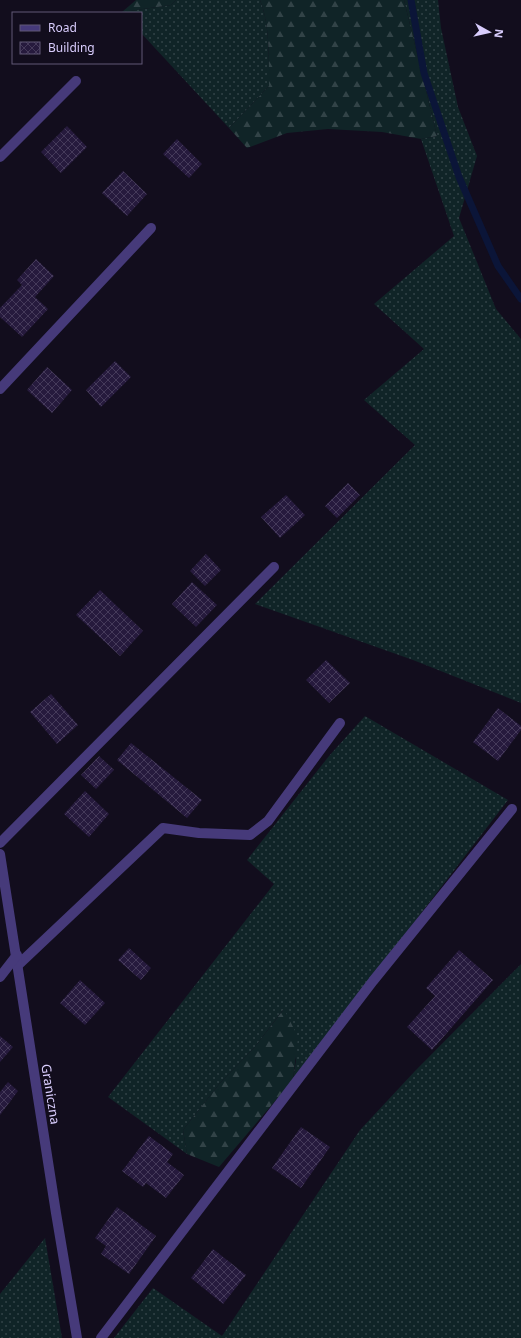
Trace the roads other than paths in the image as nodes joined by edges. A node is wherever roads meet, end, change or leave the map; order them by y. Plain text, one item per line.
1 (76, 81) dead end
2 (0, 157) edge
3 (151, 228) dead end
4 (0, 389) edge
5 (274, 567) dead end
6 (340, 723) dead end
7 (512, 809) dead end
8 (0, 843) edge
9 (0, 854) edge
10 (17, 954) junction
11 (18, 965) junction
12 (0, 977) edge
13 (77, 1338) edge
14 (101, 1338) edge

1 - 2 street
3 - 4 street
5 - 8 street
6 - 11 street
7 - 14 street
9 - 10 street, Graniczna
10 - 11 street, Graniczna
10 - 12 street
11 - 13 street, Graniczna

